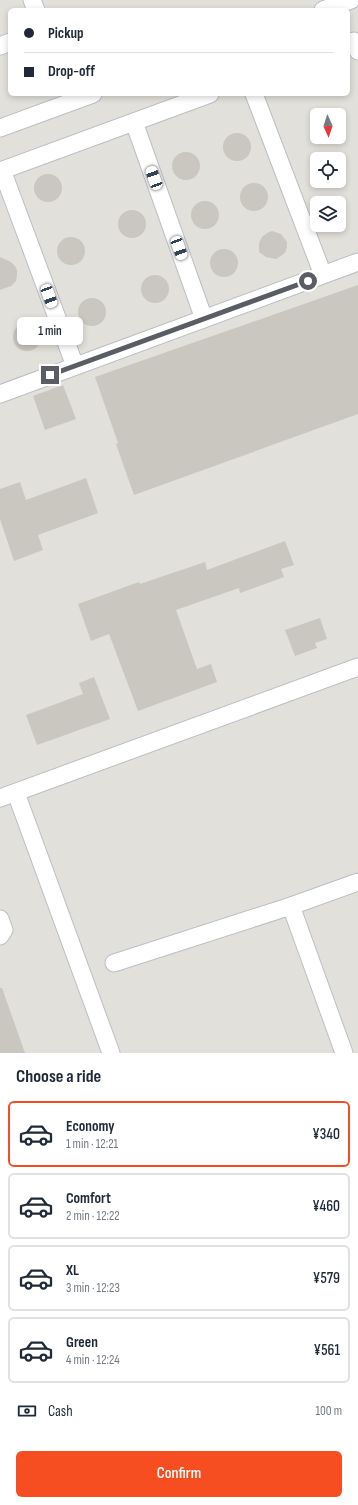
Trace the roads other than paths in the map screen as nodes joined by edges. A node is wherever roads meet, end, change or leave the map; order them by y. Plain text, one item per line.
1 (351, 0) edge
2 (329, 8) edge
3 (82, 96) edge
4 (205, 96) edge
5 (255, 96) edge
6 (70, 98) edge
7 (134, 122) junction
8 (0, 128) edge
9 (1, 170) edge
10 (358, 262) edge
11 (323, 275) junction
12 (204, 319) junction
13 (75, 366) junction
14 (0, 394) edge
15 (358, 667) edge
16 (16, 793) junction
17 (0, 798) edge
18 (358, 882) edge
19 (291, 906) junction
20 (0, 918) edge
21 (0, 936) edge
22 (114, 963) dead end
23 (111, 1053) edge
24 (344, 1053) edge

1 - 2 lane
3 - 6 lane
4 - 7 lane
5 - 11 lane
6 - 8 lane
7 - 9 lane
7 - 12 lane
9 - 13 lane
10 - 11 lane
11 - 12 lane
12 - 13 lane
13 - 14 lane
15 - 16 lane
16 - 17 lane
16 - 23 lane
18 - 19 lane
19 - 22 lane
19 - 24 lane
20 - 21 lane

